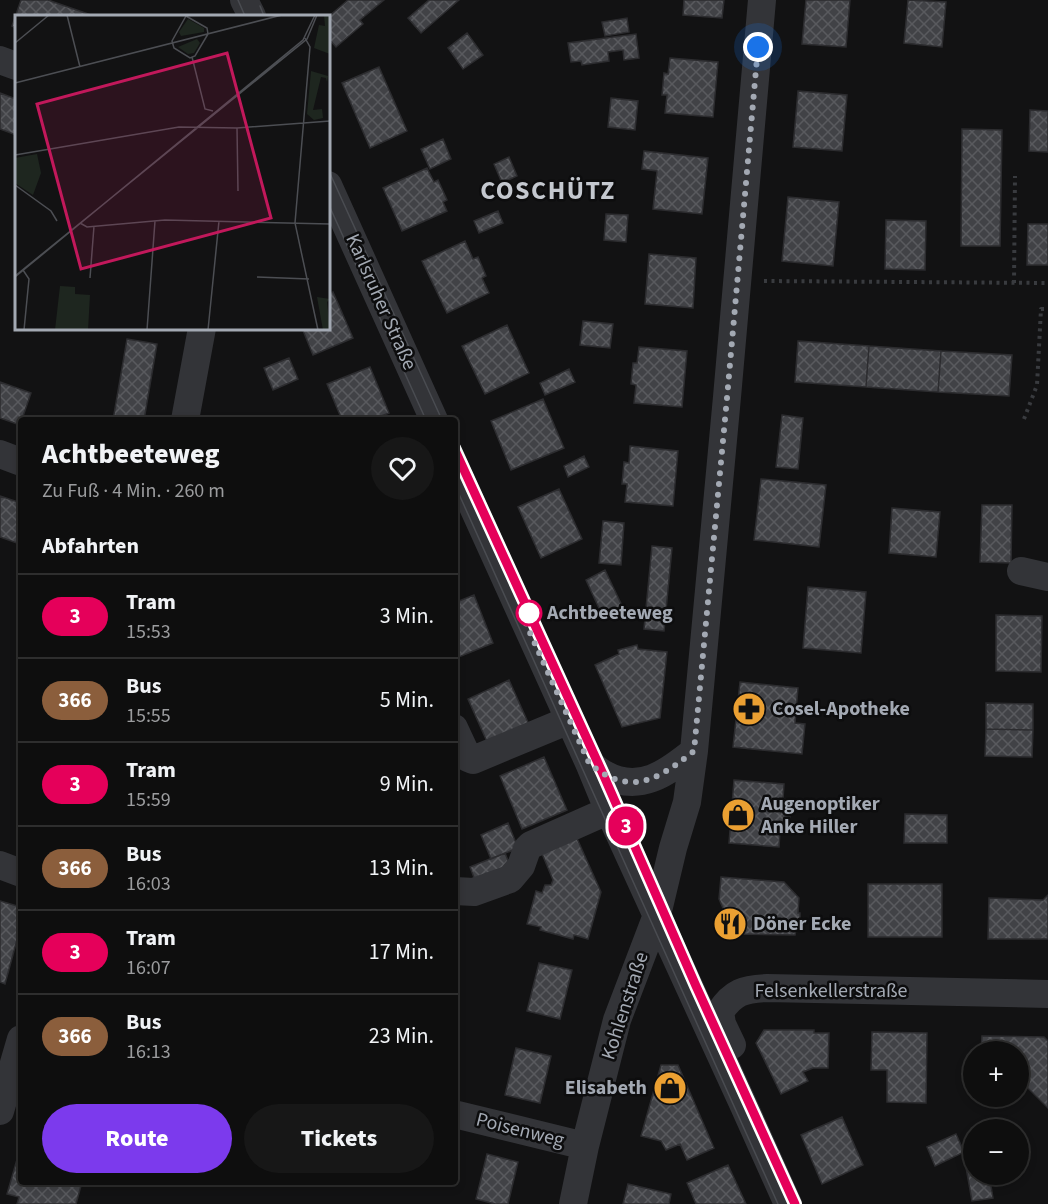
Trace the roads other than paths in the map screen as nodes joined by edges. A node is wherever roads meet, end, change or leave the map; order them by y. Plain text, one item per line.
1 (244, 0) edge
2 (762, 0) edge
3 (252, 15) edge
4 (0, 60) edge
5 (15, 66) edge
6 (330, 189) edge
7 (202, 330) edge
8 (186, 417) edge
9 (433, 417) edge
10 (0, 454) edge
11 (18, 461) edge
12 (458, 474) edge
13 (568, 719) junction
14 (458, 737) edge
15 (694, 751) junction
16 (589, 763) junction
17 (608, 809) junction
18 (0, 865) edge
19 (18, 872) edge
20 (458, 891) edge
21 (657, 915) junction
22 (1048, 994) edge
23 (18, 1049) edge
24 (744, 1106) junction
25 (0, 1111) edge
26 (458, 1115) edge
27 (585, 1146) junction
28 (573, 1204) edge
29 (788, 1204) edge

1 - 3 street
2 - 15 street, Kohlenstraße
4 - 5 street
6 - 9 street, Karlsruher Straße
7 - 8 street
10 - 11 street
12 - 13 street
13 - 14 street
13 - 16 street
15 - 16 street
15 - 21 street, Kohlenstraße
16 - 17 street
17 - 20 street
17 - 21 street
18 - 19 street
21 - 24 street
21 - 27 street, Kohlenstraße
22 - 24 street, Felsenkellerstraße
23 - 25 street
24 - 29 street
26 - 27 street, Poisenweg
27 - 28 street, Kohlenstraße

